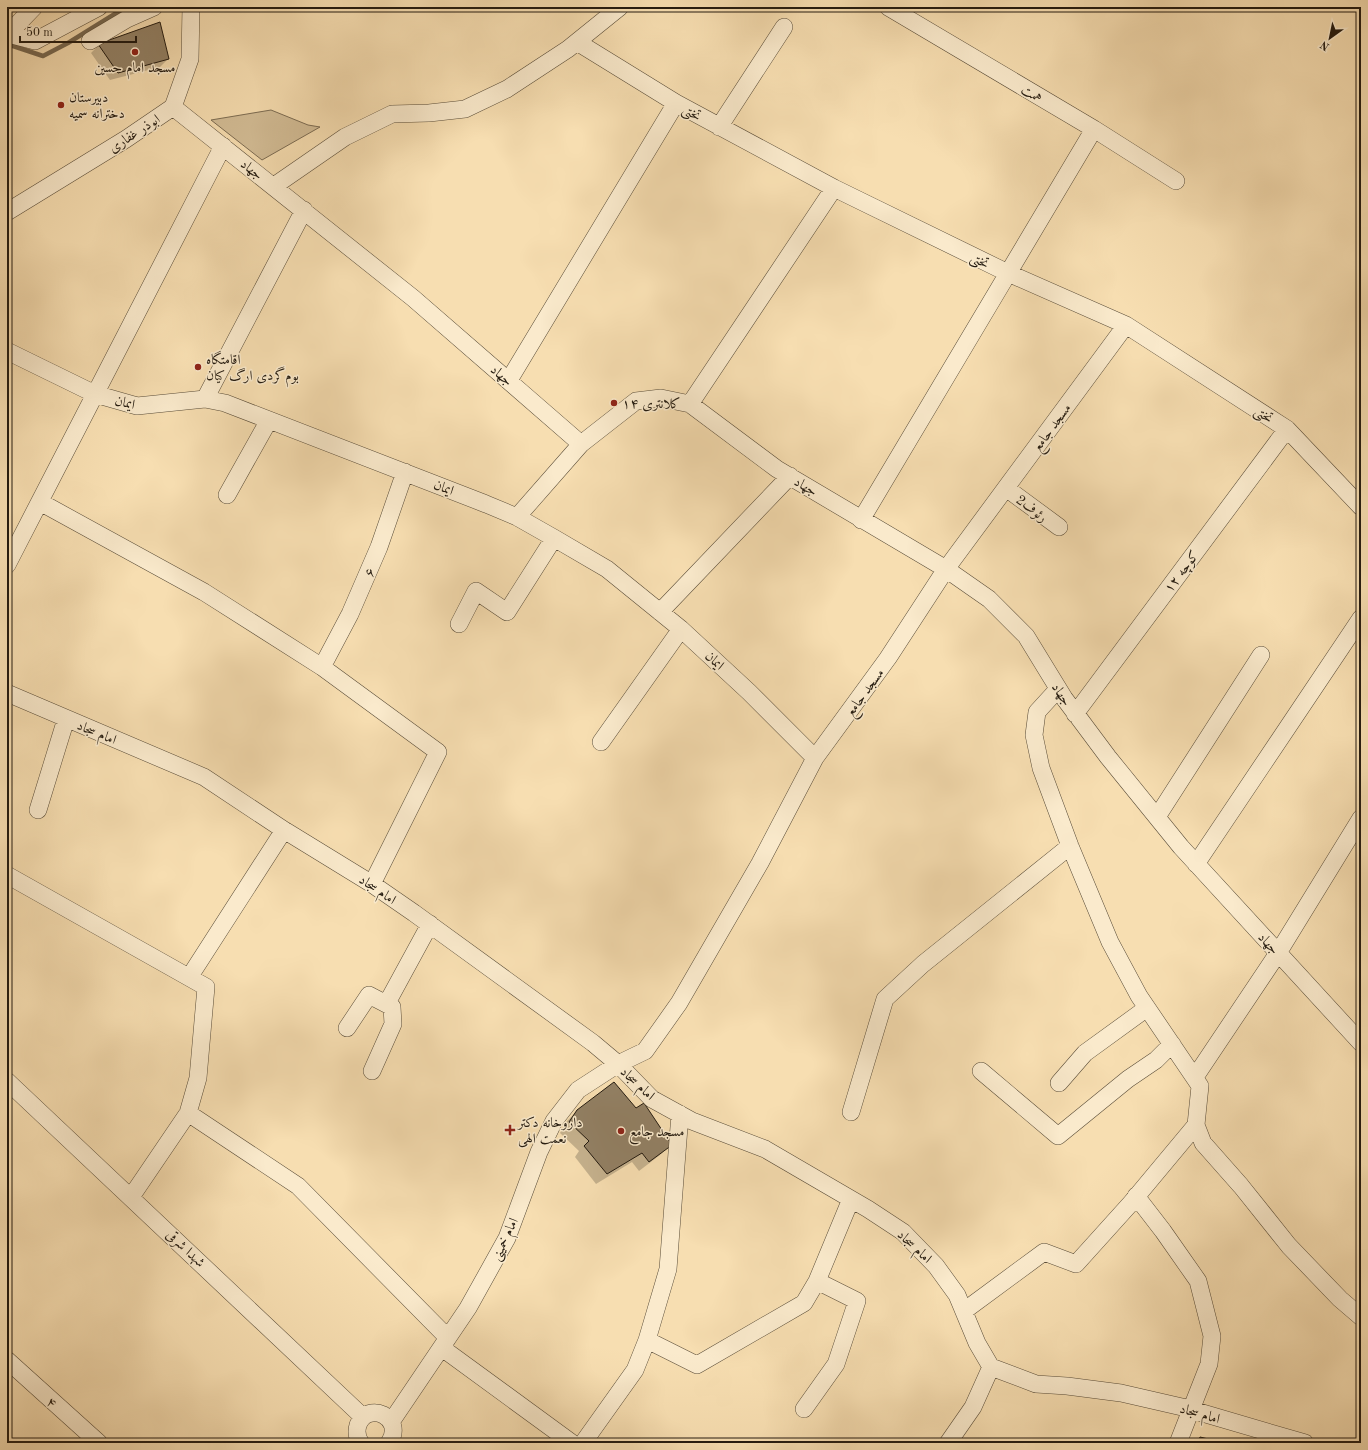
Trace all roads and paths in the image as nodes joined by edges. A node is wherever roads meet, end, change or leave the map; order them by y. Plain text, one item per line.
1 (34, 7) edge
2 (99, 7) edge
3 (154, 7) edge
4 (191, 7) edge
5 (620, 7) edge
6 (888, 7) edge
7 (784, 27) dead end
8 (8, 32) edge
9 (90, 41) dead end
10 (577, 42) junction
11 (676, 103) junction
12 (173, 107) junction
13 (719, 127) junction
14 (1094, 129) junction
15 (223, 146) junction
16 (1176, 181) dead end
17 (274, 186) junction
18 (834, 188) junction
19 (304, 210) junction
20 (7, 212) edge
21 (1008, 273) junction
22 (1126, 325) junction
23 (7, 351) edge
24 (509, 380) junction
25 (95, 394) junction
26 (205, 399) junction
27 (690, 404) junction
28 (268, 420) junction
29 (1287, 429) junction
30 (581, 444) junction
31 (405, 472) junction
32 (790, 476) junction
33 (1006, 488) junction
34 (227, 495) dead end
35 (40, 502) junction
36 (1361, 507) edge
37 (517, 517) junction
38 (861, 520) junction
39 (1059, 527) dead end
40 (554, 538) junction
41 (7, 565) edge
42 (946, 570) junction
43 (660, 612) junction
44 (1361, 618) edge
45 (459, 624) dead end
46 (681, 629) junction
47 (1261, 655) dead end
48 (322, 667) junction
49 (1058, 689) junction
50 (7, 693) edge
51 (1075, 714) junction
52 (66, 719) junction
53 (601, 742) dead end
54 (815, 758) junction
55 (38, 810) dead end
56 (1157, 818) junction
57 (1361, 818) edge
58 (284, 830) junction
59 (1070, 846) junction
60 (1196, 864) junction
61 (7, 875) edge
62 (372, 884) junction
63 (430, 924) junction
64 (1278, 953) junction
65 (190, 976) junction
66 (387, 1003) junction
67 (1147, 1008) junction
68 (347, 1028) dead end
69 (1361, 1043) edge
70 (1172, 1044) junction
71 (618, 1064) junction
72 (372, 1071) dead end
73 (981, 1071) dead end
74 (1195, 1077) junction
75 (7, 1081) edge
76 (1059, 1083) dead end
77 (851, 1112) dead end
78 (188, 1113) junction
79 (680, 1114) junction
80 (1196, 1125) junction
81 (1136, 1196) junction
82 (131, 1197) junction
83 (851, 1199) junction
84 (817, 1281) junction
85 (964, 1311) junction
86 (1361, 1317) edge
87 (647, 1340) junction
88 (445, 1343) junction
89 (7, 1360) edge
90 (991, 1367) junction
91 (804, 1409) dead end
92 (1192, 1410) junction
93 (363, 1417) junction
94 (393, 1437) edge
95 (99, 1443) edge
96 (361, 1443) edge
97 (572, 1443) edge
98 (583, 1443) edge
99 (948, 1443) edge
100 (1178, 1443) edge
101 (1305, 1443) edge

1 - 8 street
2 - 8 street
3 - 9 street
4 - 12 street, ابوذر غفاری
5 - 10 street
6 - 14 street, همت
7 - 13 street
10 - 11 street, تختی
10 - 17 street
11 - 13 street, تختی
11 - 24 street
12 - 15 street, جهاد
12 - 20 street, ابوذر غفاری
13 - 18 street, تختی
14 - 16 street, همت
14 - 21 street
15 - 17 street, جهاد
15 - 25 street
17 - 19 street, جهاد
18 - 21 street, تختی
18 - 27 street
19 - 24 street, جهاد
19 - 26 street
21 - 22 street, تختی
21 - 38 street
22 - 29 street, تختی
22 - 33 street, مسجد جامع
23 - 25 street, ایمان
24 - 30 street, جهاد
25 - 26 street, ایمان
25 - 35 street
26 - 28 street, ایمان
27 - 30 street, جهاد
27 - 32 street, جهاد
28 - 31 street, ایمان
28 - 34 street
29 - 36 street, تختی
29 - 51 street, کوچه ۱۲
30 - 37 street
31 - 37 street, ایمان
31 - 48 street, ۶
32 - 38 street, جهاد
32 - 43 street
33 - 39 street, رئوف2
33 - 42 street, مسجد جامع
35 - 41 street
35 - 48 street
37 - 40 street, ایمان
38 - 42 street, جهاد
40 - 43 street, ایمان
40 - 45 street
42 - 49 street, جهاد
42 - 54 street, مسجد جامع
43 - 46 street, ایمان
44 - 60 street
46 - 53 street
46 - 54 street, ایمان
47 - 56 street
48 - 62 street
49 - 51 street, جهاد
49 - 59 street
50 - 52 street, امام سجاد
51 - 56 street, جهاد
52 - 55 street
52 - 58 street, امام سجاد
54 - 71 street, مسجد جامع
56 - 60 street, جهاد
57 - 64 street
58 - 62 street, امام سجاد
58 - 65 street
59 - 67 street
59 - 77 street
60 - 64 street, جهاد
61 - 65 street
62 - 63 street, امام سجاد
63 - 66 street
63 - 71 street, امام سجاد
64 - 69 street, جهاد
64 - 74 street
65 - 78 street
66 - 68 street
66 - 72 street
67 - 70 street
67 - 76 street
70 - 73 street
70 - 74 street
71 - 79 street, امام سجاد
71 - 88 street, امام خمینی
74 - 80 street
75 - 82 street, شهدا شرقی
78 - 82 street
78 - 88 street
79 - 83 street, امام سجاد
79 - 87 street
80 - 81 street
80 - 86 street
81 - 85 street
81 - 92 street
82 - 93 street, شهدا شرقی
83 - 84 street
83 - 85 street, امام سجاد
84 - 87 street
84 - 91 street
85 - 90 street, امام سجاد
87 - 98 street
88 - 94 street, امام خمینی
88 - 97 street
89 - 95 street, ۴
90 - 92 street, امام سجاد
90 - 99 street
92 - 100 street
92 - 101 street, امام سجاد
93 - 94 street
93 - 96 street

